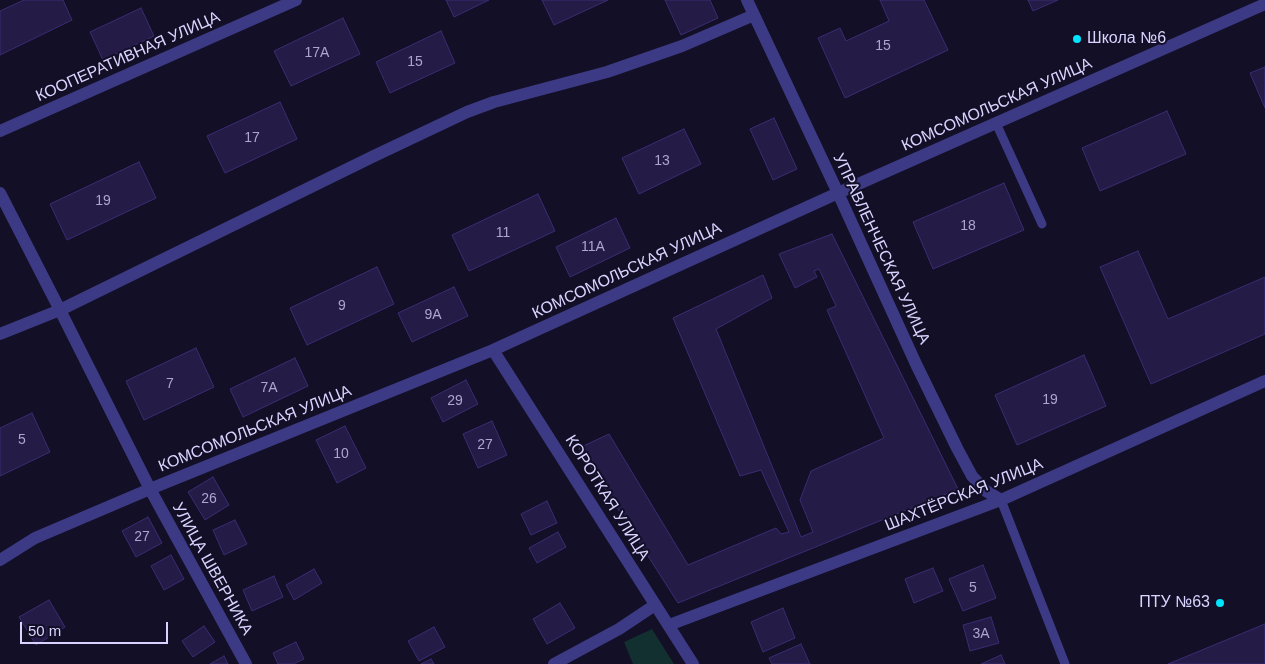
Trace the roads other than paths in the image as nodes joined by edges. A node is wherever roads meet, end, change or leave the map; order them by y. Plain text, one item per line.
1 (296, 0) edge
2 (747, 0) edge
3 (1265, 4) edge
4 (754, 14) junction
5 (996, 123) junction
6 (0, 131) edge
7 (0, 193) edge
8 (838, 193) junction
9 (1042, 224) dead end
10 (60, 310) junction
11 (0, 334) edge
12 (493, 350) junction
13 (1265, 381) edge
14 (150, 489) junction
15 (1001, 500) junction
16 (0, 560) edge
17 (655, 606) junction
18 (669, 625) junction
19 (246, 664) edge
20 (554, 664) edge
21 (693, 664) edge
22 (1066, 664) edge

1 - 6 street, КООПЕРАТИВНАЯ УЛИЦА
2 - 4 street, УПРАВЛЕНЧЕСКАЯ УЛИЦА
3 - 5 street, КОМСОМОЛЬСКАЯ УЛИЦА
4 - 8 street, УПРАВЛЕНЧЕСКАЯ УЛИЦА
4 - 10 street
5 - 8 street, КОМСОМОЛЬСКАЯ УЛИЦА
5 - 9 lane
7 - 10 street, УЛИЦА ШВЕРНИКА
8 - 12 street, КОМСОМОЛЬСКАЯ УЛИЦА
8 - 15 street, УПРАВЛЕНЧЕСКАЯ УЛИЦА
10 - 11 street
10 - 14 street, УЛИЦА ШВЕРНИКА
12 - 14 street, КОМСОМОЛЬСКАЯ УЛИЦА
12 - 17 street, КОРОТКАЯ УЛИЦА
13 - 15 street, ШАХТЁРСКАЯ УЛИЦА
14 - 16 street, КОМСОМОЛЬСКАЯ УЛИЦА
14 - 19 street, УЛИЦА ШВЕРНИКА
15 - 18 street, ШАХТЁРСКАЯ УЛИЦА
15 - 22 lane
17 - 18 street, КОРОТКАЯ УЛИЦА
17 - 20 street
18 - 21 street, КОРОТКАЯ УЛИЦА

